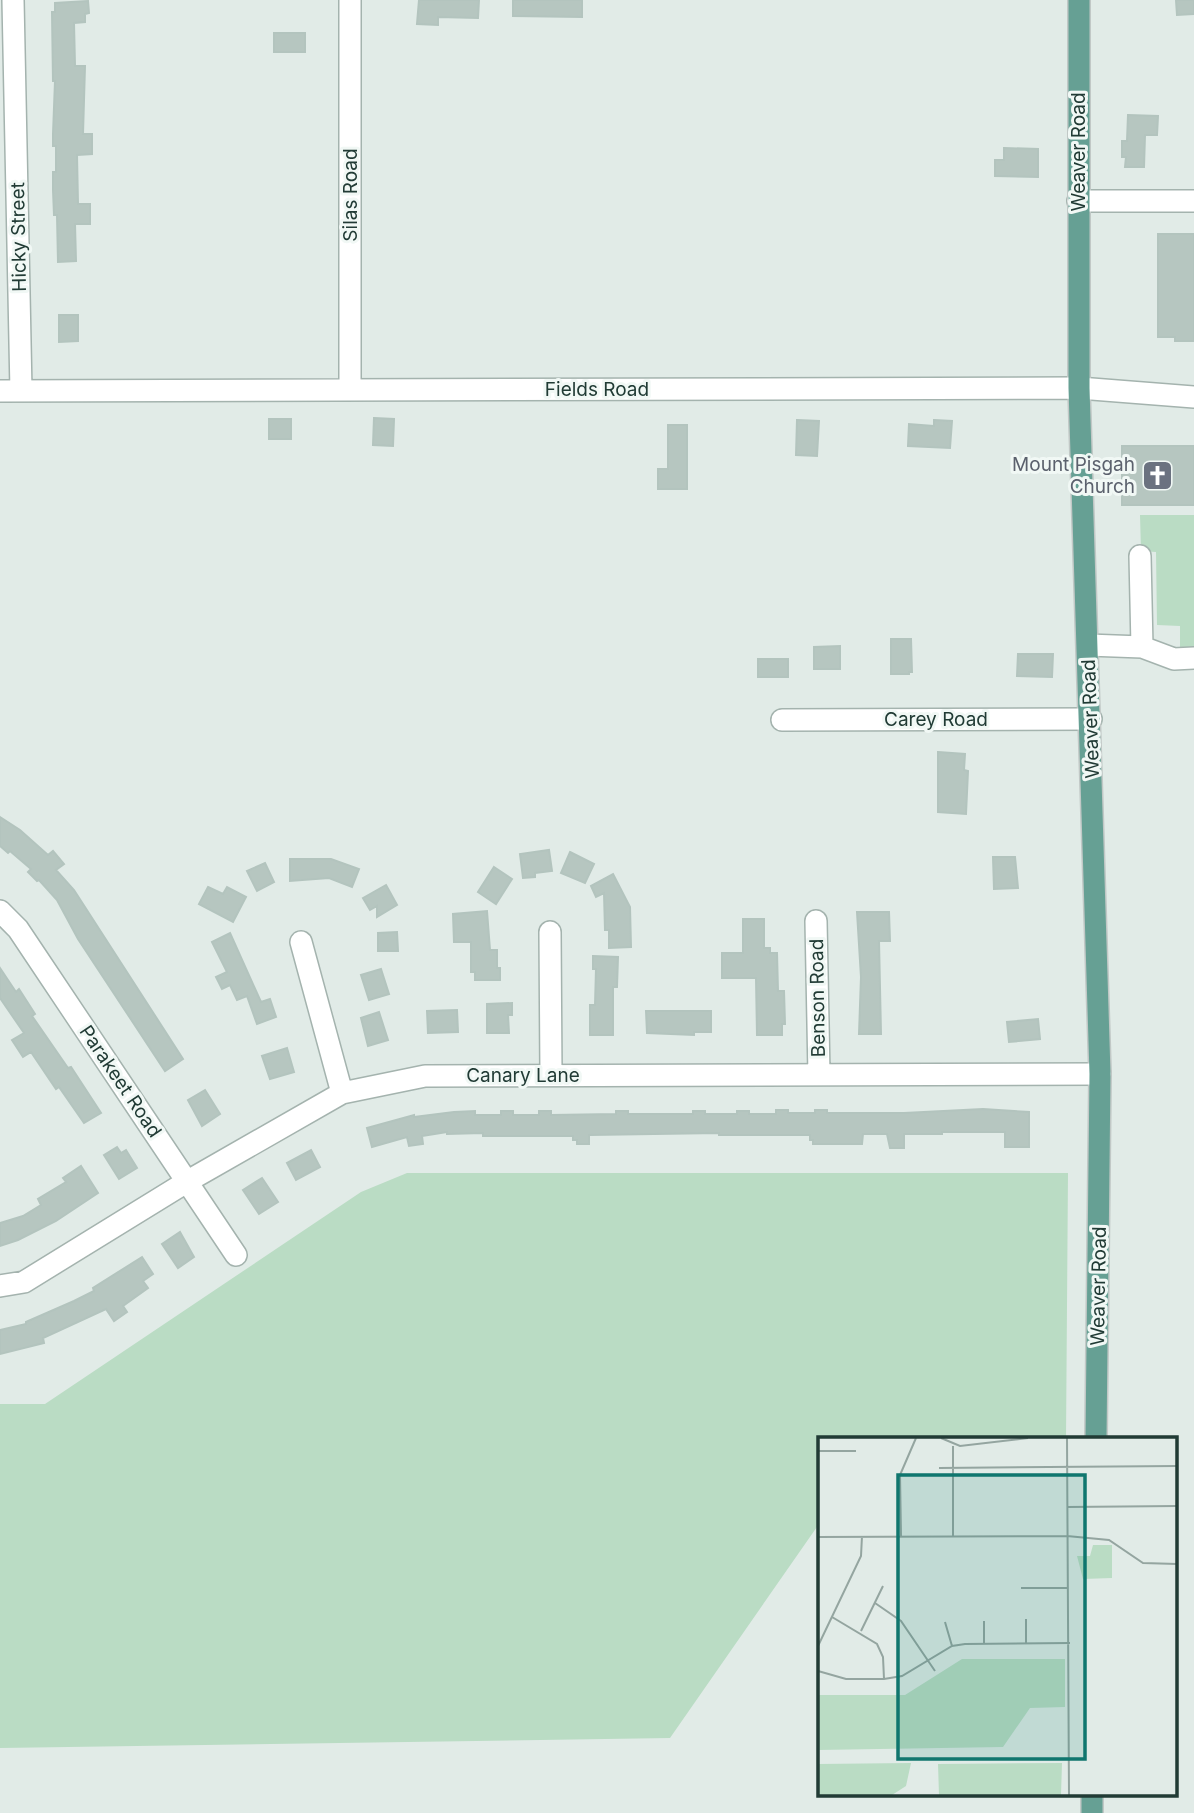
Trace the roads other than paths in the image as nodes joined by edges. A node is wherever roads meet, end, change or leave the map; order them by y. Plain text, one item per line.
1 (13, 0) edge
2 (350, 0) edge
3 (1079, 0) edge
4 (9, 187) edge
5 (1077, 201) junction
6 (1194, 201) edge
7 (1079, 388) junction
8 (350, 390) junction
9 (10, 391) edge
10 (1194, 397) edge
11 (1140, 556) dead end
12 (1088, 645) junction
13 (1142, 647) junction
14 (1194, 658) edge
15 (1090, 719) junction
16 (782, 720) dead end
17 (0, 911) edge
18 (816, 921) dead end
19 (550, 932) dead end
20 (301, 942) dead end
21 (1100, 1074) junction
22 (551, 1075) junction
23 (819, 1075) junction
24 (342, 1093) junction
25 (188, 1181) junction
26 (236, 1255) dead end
27 (0, 1286) edge
28 (1096, 1437) edge

1 - 4 street, Hicky Street
2 - 8 street, Silas Road
3 - 5 main road, Weaver Road
4 - 9 street, Hicky Street
5 - 6 street
5 - 7 main road, Weaver Road
7 - 8 street, Fields Road
7 - 10 street, Fields Road
7 - 12 main road, Weaver Road
8 - 9 street, Fields Road
11 - 13 street
12 - 13 street
12 - 15 main road, Weaver Road
13 - 14 street
15 - 16 street, Carey Road
15 - 21 main road, Weaver Road
17 - 25 street, Parakeet Road
18 - 23 street, Benson Road
19 - 22 street
20 - 24 street
21 - 23 street, Canary Lane
21 - 28 main road, Weaver Road
22 - 23 street, Canary Lane
22 - 24 street, Canary Lane
24 - 25 street, Canary Lane
25 - 26 street, Parakeet Road
25 - 27 street, Canary Lane

